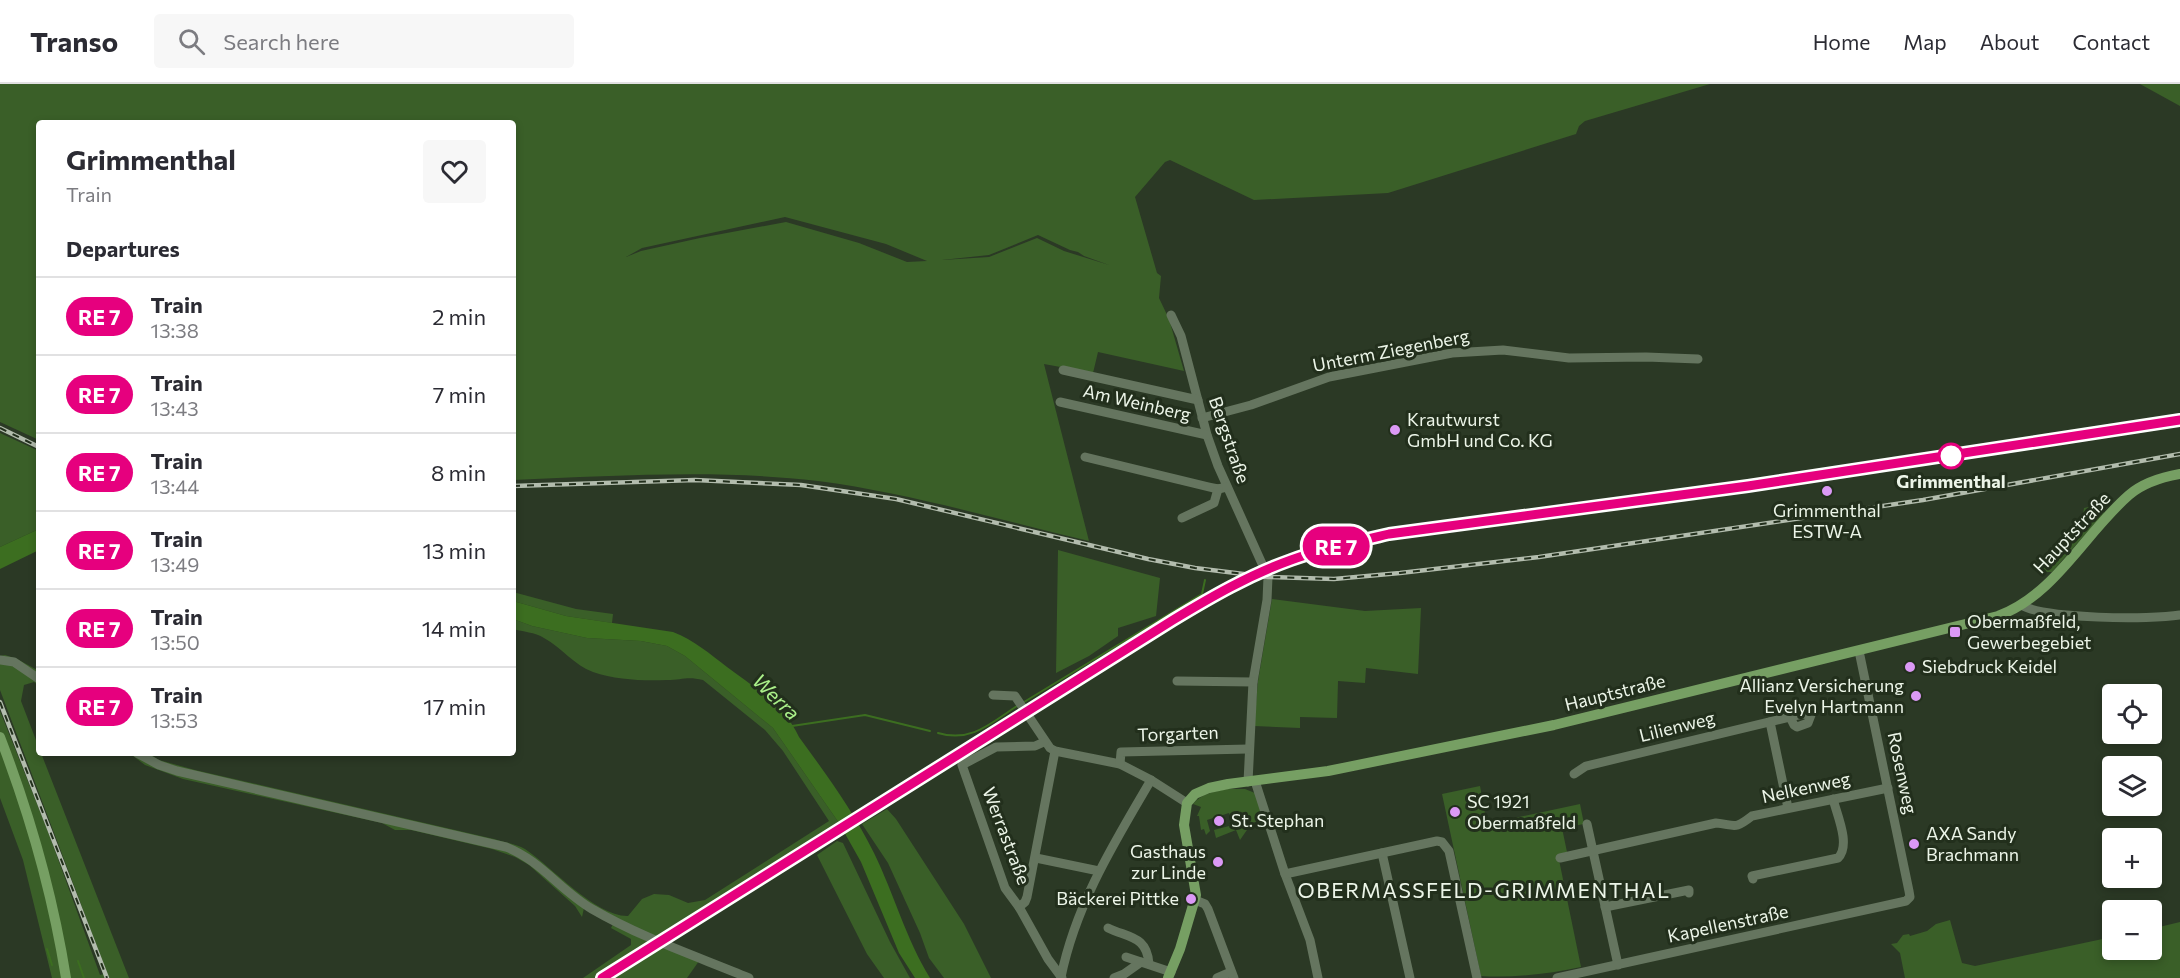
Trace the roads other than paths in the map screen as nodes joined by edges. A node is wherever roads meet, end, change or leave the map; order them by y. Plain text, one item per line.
1 (1171, 315) dead end
2 (1698, 359) dead end
3 (1063, 370) dead end
4 (1198, 400) junction
5 (1060, 402) dead end
6 (1202, 418) junction
7 (1207, 435) junction
8 (1085, 457) dead end
9 (2180, 474) edge
10 (1223, 488) junction
11 (1182, 518) dead end
12 (2021, 605) junction
13 (2180, 615) edge
14 (1859, 651) junction
15 (0, 660) edge
16 (36, 677) edge
17 (1177, 681) dead end
18 (1252, 682) junction
19 (993, 695) dead end
20 (1790, 717) dead end
21 (1770, 722) junction
22 (0, 737) edge
23 (1044, 742) junction
24 (1248, 748) junction
25 (1055, 751) junction
26 (142, 756) edge
27 (1120, 764) junction
28 (1574, 774) dead end
29 (1151, 780) junction
30 (1252, 781) junction
31 (1888, 788) junction
32 (1833, 799) junction
33 (1187, 803) junction
34 (1788, 808) junction
35 (1587, 824) dead end
36 (1593, 850) junction
37 (1382, 853) junction
38 (1036, 858) junction
39 (1560, 858) dead end
40 (1099, 871) junction
41 (1285, 874) junction
42 (1753, 879) dead end
43 (1689, 893) dead end
44 (1195, 900) junction
45 (1906, 902) joint
46 (1019, 907) junction
47 (1605, 908) junction
48 (1108, 928) dead end
49 (1126, 957) dead end
50 (1145, 963) junction
51 (1618, 965) junction
52 (1169, 975) edge
53 (1232, 975) edge
54 (1062, 977) edge
55 (66, 978) edge
56 (749, 978) edge
57 (1114, 978) edge
58 (1217, 978) edge
59 (1318, 978) edge
60 (1410, 978) edge
61 (1477, 978) edge
62 (1557, 978) edge

1 - 4 street, Bergstraße
2 - 6 street, Unterm Ziegenberg
3 - 4 street
4 - 6 street, Bergstraße
5 - 7 street, Am Weinberg
6 - 7 street, Bergstraße
7 - 10 street, Bergstraße
8 - 10 street
9 - 12 main road, Hauptstraße
10 - 11 street
10 - 18 street, Bergstraße
12 - 13 street
12 - 14 main road, Hauptstraße
14 - 30 main road, Hauptstraße
14 - 31 street, Rosenweg
15 - 16 street
17 - 18 street
18 - 24 street, Bergstraße
19 - 23 street
20 - 21 street, Lilienweg
21 - 28 street, Lilienweg
21 - 34 street
22 - 55 main road
23 - 25 street
23 - 46 street, Werrastraße
24 - 27 street, Torgarten
24 - 30 street, Bergstraße
25 - 27 street
25 - 38 street
26 - 56 street
27 - 29 street
29 - 33 street
29 - 40 street
30 - 33 main road, Hauptstraße
30 - 41 street, Bergstraße
31 - 32 street, Nelkenweg
31 - 45 street, Rosenweg
32 - 34 street, Nelkenweg
32 - 42 street
33 - 44 main road
34 - 36 street, Nelkenweg
35 - 36 street
36 - 39 street, Nelkenweg
36 - 47 street
37 - 41 street
37 - 60 street
37 - 61 street
38 - 40 street
38 - 46 street
40 - 54 street
41 - 59 street, Bergstraße
43 - 47 street
44 - 52 main road
44 - 53 street
45 - 51 street, Kapellenstraße
46 - 54 street, Werrastraße
47 - 51 street
48 - 50 street
49 - 50 street
50 - 52 street
50 - 57 street
51 - 62 street, Kapellenstraße
53 - 58 street

